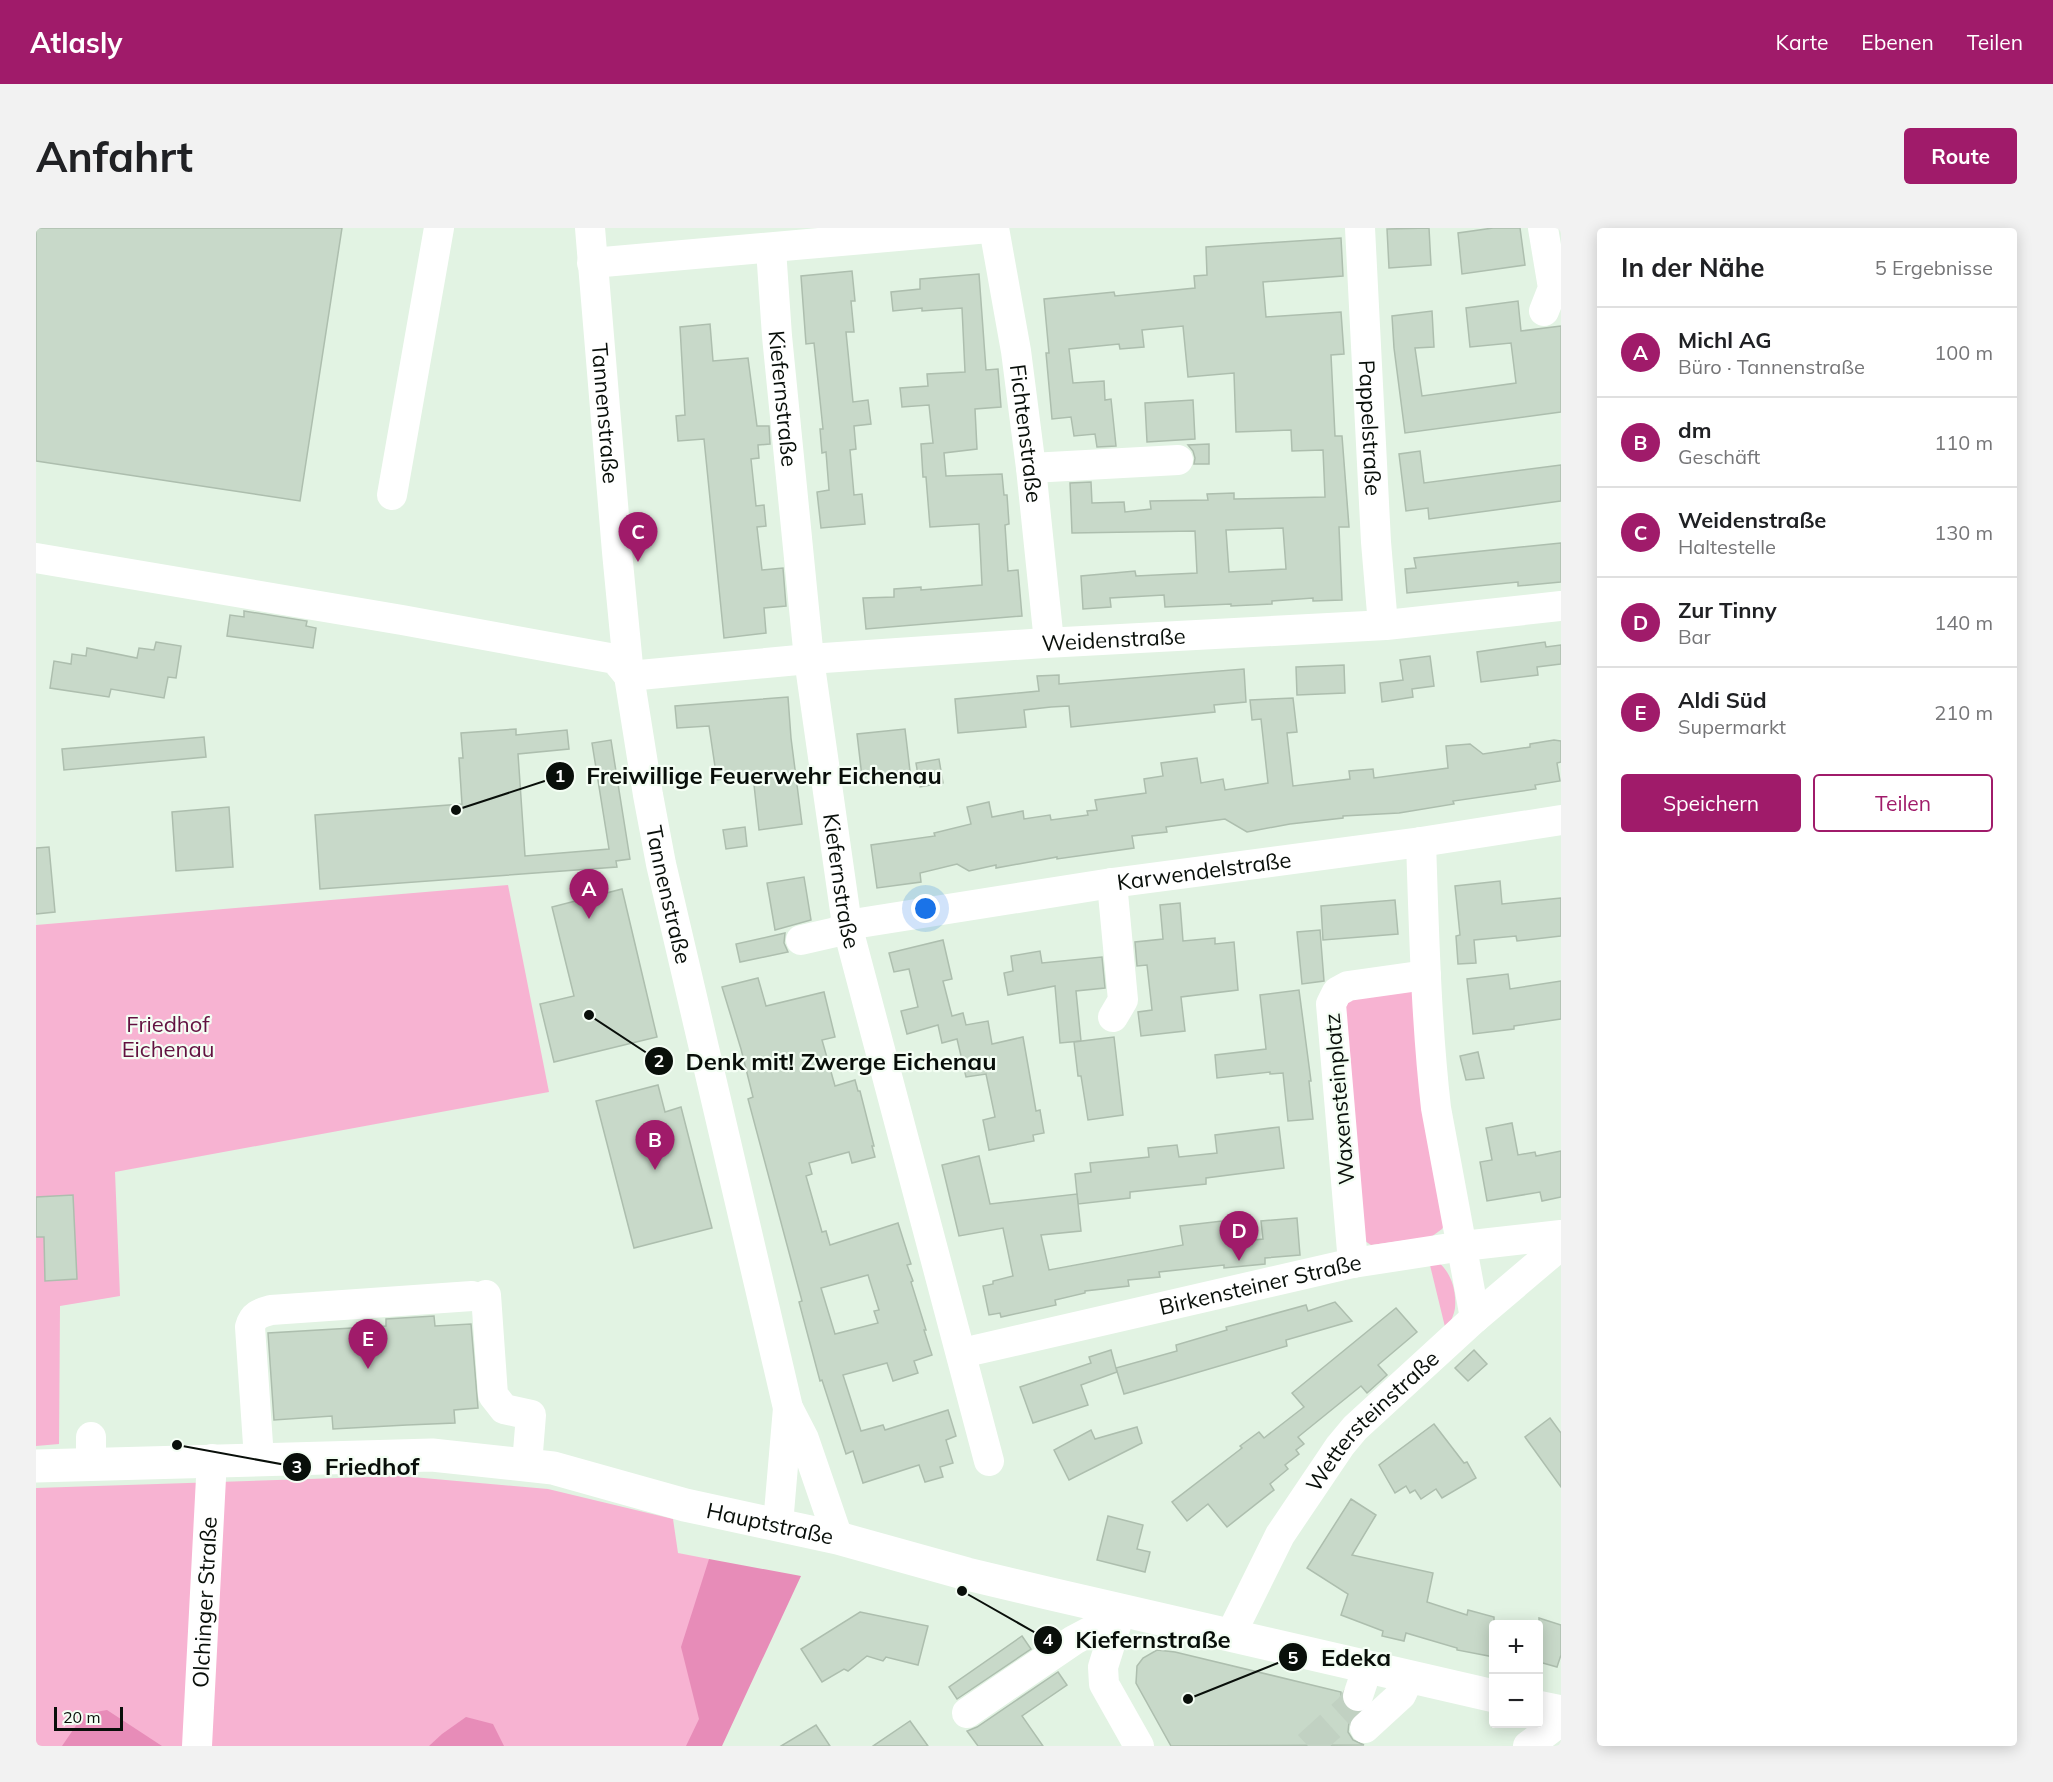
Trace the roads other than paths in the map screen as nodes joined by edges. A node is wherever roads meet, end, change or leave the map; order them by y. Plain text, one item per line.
1 (439, 228) edge
2 (590, 228) edge
3 (989, 228) edge
4 (994, 228) edge
5 (1360, 228) edge
6 (1543, 228) edge
7 (771, 249) junction
8 (592, 263) junction
9 (1544, 311) dead end
10 (1178, 460) dead end
11 (1032, 468) junction
12 (392, 495) dead end
13 (36, 558) edge
14 (1561, 606) edge
15 (1383, 625) junction
16 (1049, 642) junction
17 (809, 659) junction
18 (630, 676) junction
19 (1561, 820) edge
20 (1421, 842) junction
21 (1112, 883) junction
22 (847, 925) junction
23 (801, 940) dead end
24 (1426, 975) junction
25 (1113, 1017) dead end
26 (1561, 1235) edge
27 (1561, 1245) edge
28 (1463, 1246) junction
29 (1353, 1263) junction
30 (1475, 1318) junction
31 (962, 1353) junction
32 (788, 1408) junction
33 (259, 1459) junction
34 (212, 1460) junction
35 (989, 1461) dead end
36 (527, 1464) junction
37 (36, 1466) edge
38 (778, 1524) junction
39 (838, 1538) junction
40 (1117, 1622) junction
41 (1231, 1634) junction
42 (1410, 1676) junction
43 (1489, 1695) edge
44 (1543, 1708) edge
45 (967, 1713) dead end
46 (1561, 1713) edge
47 (1365, 1728) tunnel mouth
48 (197, 1746) edge
49 (1139, 1746) edge
50 (1528, 1746) edge

1 - 12 street
2 - 8 street, Tannenstraße
3 - 7 street
4 - 11 street, Fichtenstraße
5 - 15 street, Pappelstraße
6 - 9 street
7 - 8 street
7 - 17 street, Kiefernstraße
8 - 18 street, Tannenstraße
10 - 11 street
11 - 16 street, Fichtenstraße
13 - 18 street
14 - 15 street, Weidenstraße
15 - 16 street, Weidenstraße
16 - 17 street, Weidenstraße
17 - 18 street, Weidenstraße
17 - 22 street, Kiefernstraße
18 - 32 street, Tannenstraße
19 - 20 street, Karwendelstraße
20 - 21 street, Karwendelstraße
20 - 24 street
21 - 22 street, Karwendelstraße
21 - 25 street
22 - 23 street, Karwendelstraße
22 - 31 street, Kiefernstraße
24 - 28 street
24 - 29 street, Waxensteinplatz
26 - 28 street, Birkensteiner Straße
27 - 30 street, Wettersteinstraße
28 - 29 street, Birkensteiner Straße
28 - 30 street
29 - 31 street, Birkensteiner Straße
30 - 41 street, Wettersteinstraße
31 - 35 street, Kiefernstraße
32 - 38 street, Tannenstraße
32 - 39 street, Tannenstraße
33 - 34 main road, Hauptstraße
33 - 36 main road, Hauptstraße
33 - 36 street
34 - 37 main road, Hauptstraße
34 - 48 street, Olchinger Straße
36 - 38 main road, Hauptstraße
38 - 39 main road, Hauptstraße
39 - 40 main road, Hauptstraße
40 - 41 main road, Hauptstraße
40 - 45 street
40 - 49 street
41 - 42 main road, Hauptstraße
42 - 43 main road, Hauptstraße
42 - 47 street
44 - 46 main road
46 - 50 street

